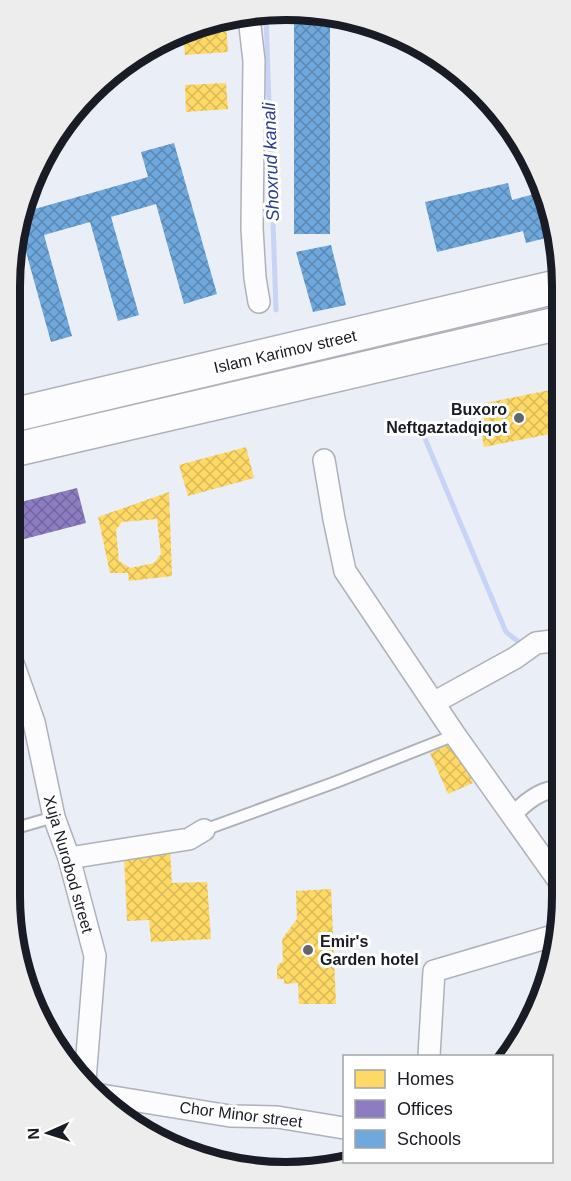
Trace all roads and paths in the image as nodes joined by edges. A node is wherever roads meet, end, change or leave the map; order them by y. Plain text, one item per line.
1 (250, 22) edge
2 (552, 288) edge
3 (259, 302) dead end
4 (552, 325) edge
5 (20, 413) edge
6 (20, 448) edge
7 (324, 460) dead end
8 (552, 641) edge
9 (20, 683) edge
10 (435, 702) junction
11 (455, 735) junction
12 (552, 789) edge
13 (512, 816) junction
14 (54, 817) junction
15 (20, 827) edge
16 (204, 830) joint
17 (69, 858) junction
18 (552, 872) edge
19 (548, 937) edge
20 (429, 1055) edge
21 (86, 1071) edge
22 (112, 1097) edge
23 (343, 1128) edge

1 - 3 street
2 - 5 main road, Islam Karimov street
4 - 6 main road, Islam Karimov street
7 - 10 street
8 - 10 street
9 - 14 street, Xuja Nurobod street
10 - 11 street
11 - 13 street
11 - 16 lane
12 - 13 street
13 - 18 street
14 - 15 lane
14 - 17 street, Xuja Nurobod street
16 - 17 street
17 - 21 street, Xuja Nurobod street
19 - 20 street
22 - 23 street, Chor Minor street

